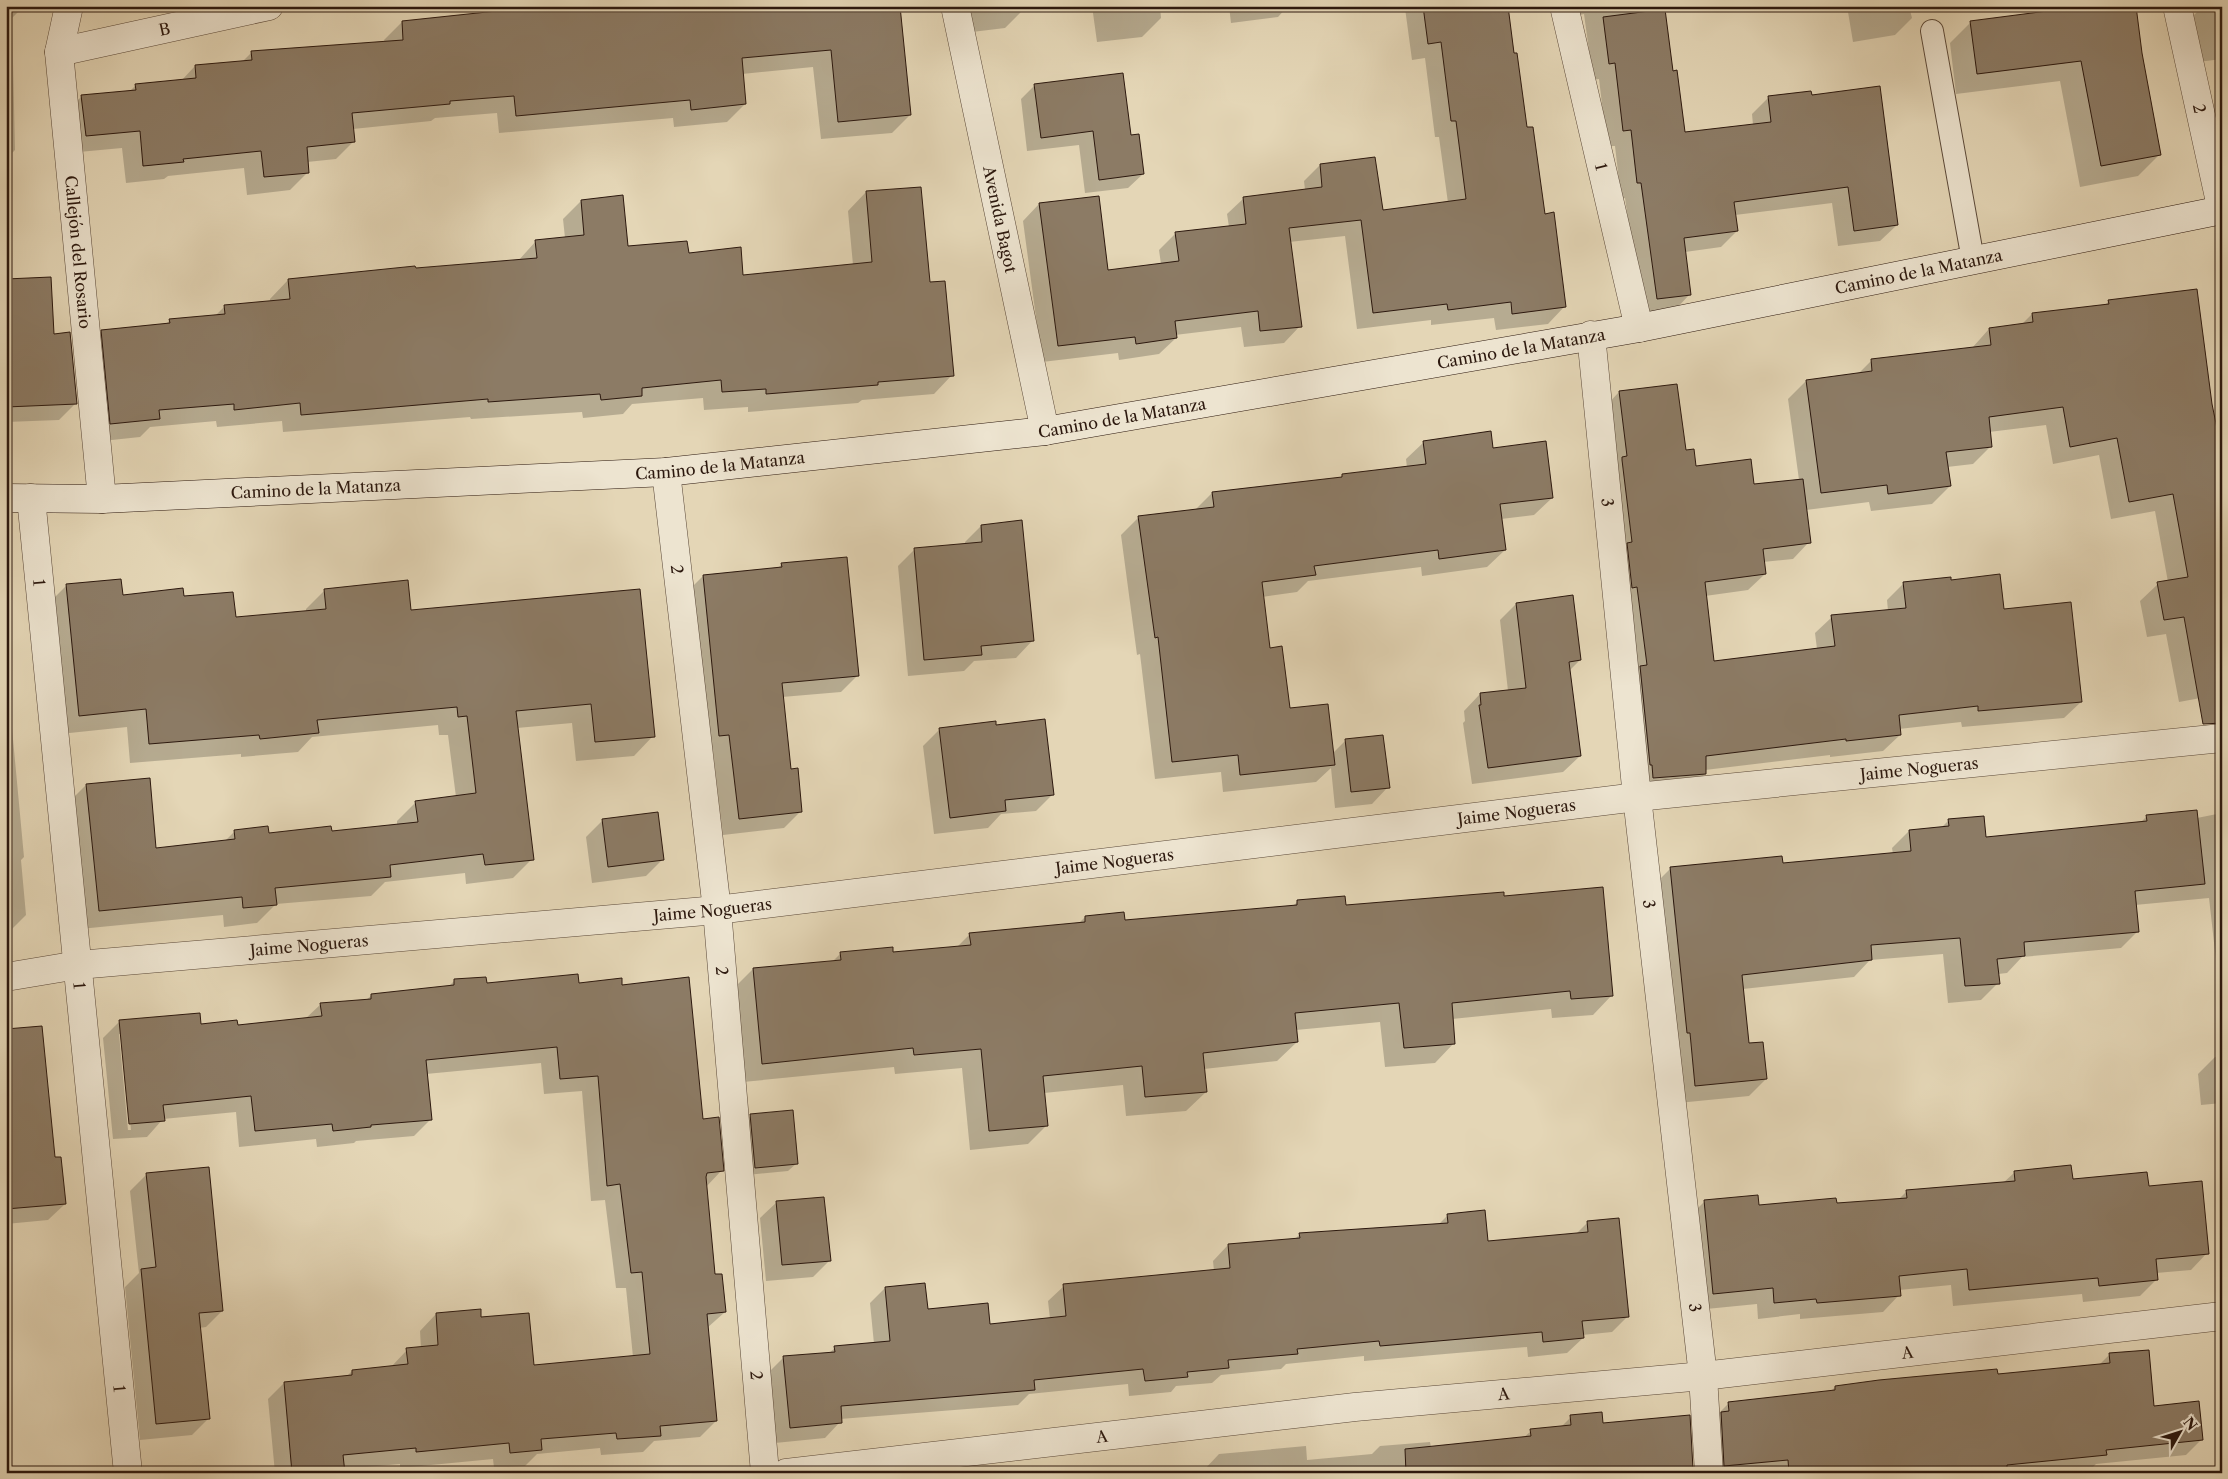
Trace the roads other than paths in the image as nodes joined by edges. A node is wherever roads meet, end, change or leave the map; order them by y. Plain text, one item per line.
1 (69, 6) edge
2 (269, 6) edge
3 (955, 6) edge
4 (1564, 6) edge
5 (2177, 6) edge
6 (1932, 31) dead end
7 (59, 52) junction
8 (2222, 210) edge
9 (1973, 260) junction
10 (1639, 328) junction
11 (1591, 335) junction
12 (1045, 431) junction
13 (666, 472) junction
14 (18, 498) edge
15 (102, 498) junction
16 (2222, 738) edge
17 (1637, 796) junction
18 (717, 910) junction
19 (78, 965) junction
20 (6, 977) edge
21 (2222, 1316) edge
22 (1703, 1376) junction
23 (128, 1473) edge
24 (765, 1473) edge
25 (786, 1473) edge
26 (1709, 1473) edge

1 - 7 street, Callejón del Rosario
2 - 7 street, B
3 - 12 street, Avenida Bagot
4 - 10 street, 1
5 - 8 street, 2
6 - 9 lane
7 - 15 street, Callejón del Rosario
8 - 9 street, Camino de la Matanza
9 - 10 street, Camino de la Matanza
10 - 11 street, Camino de la Matanza
11 - 12 street, Camino de la Matanza
11 - 17 street, 3
12 - 13 street, Camino de la Matanza
13 - 15 street, Camino de la Matanza
13 - 18 street, 2
14 - 15 street, Camino de la Matanza
14 - 19 street, 1
16 - 17 street, Jaime Nogueras
17 - 18 street, Jaime Nogueras
17 - 22 street, 3
18 - 19 street, Jaime Nogueras
18 - 24 street, 2
19 - 20 street, Jaime Nogueras
19 - 23 street, 1
21 - 22 street, A
22 - 25 street, A
22 - 26 street, 3

